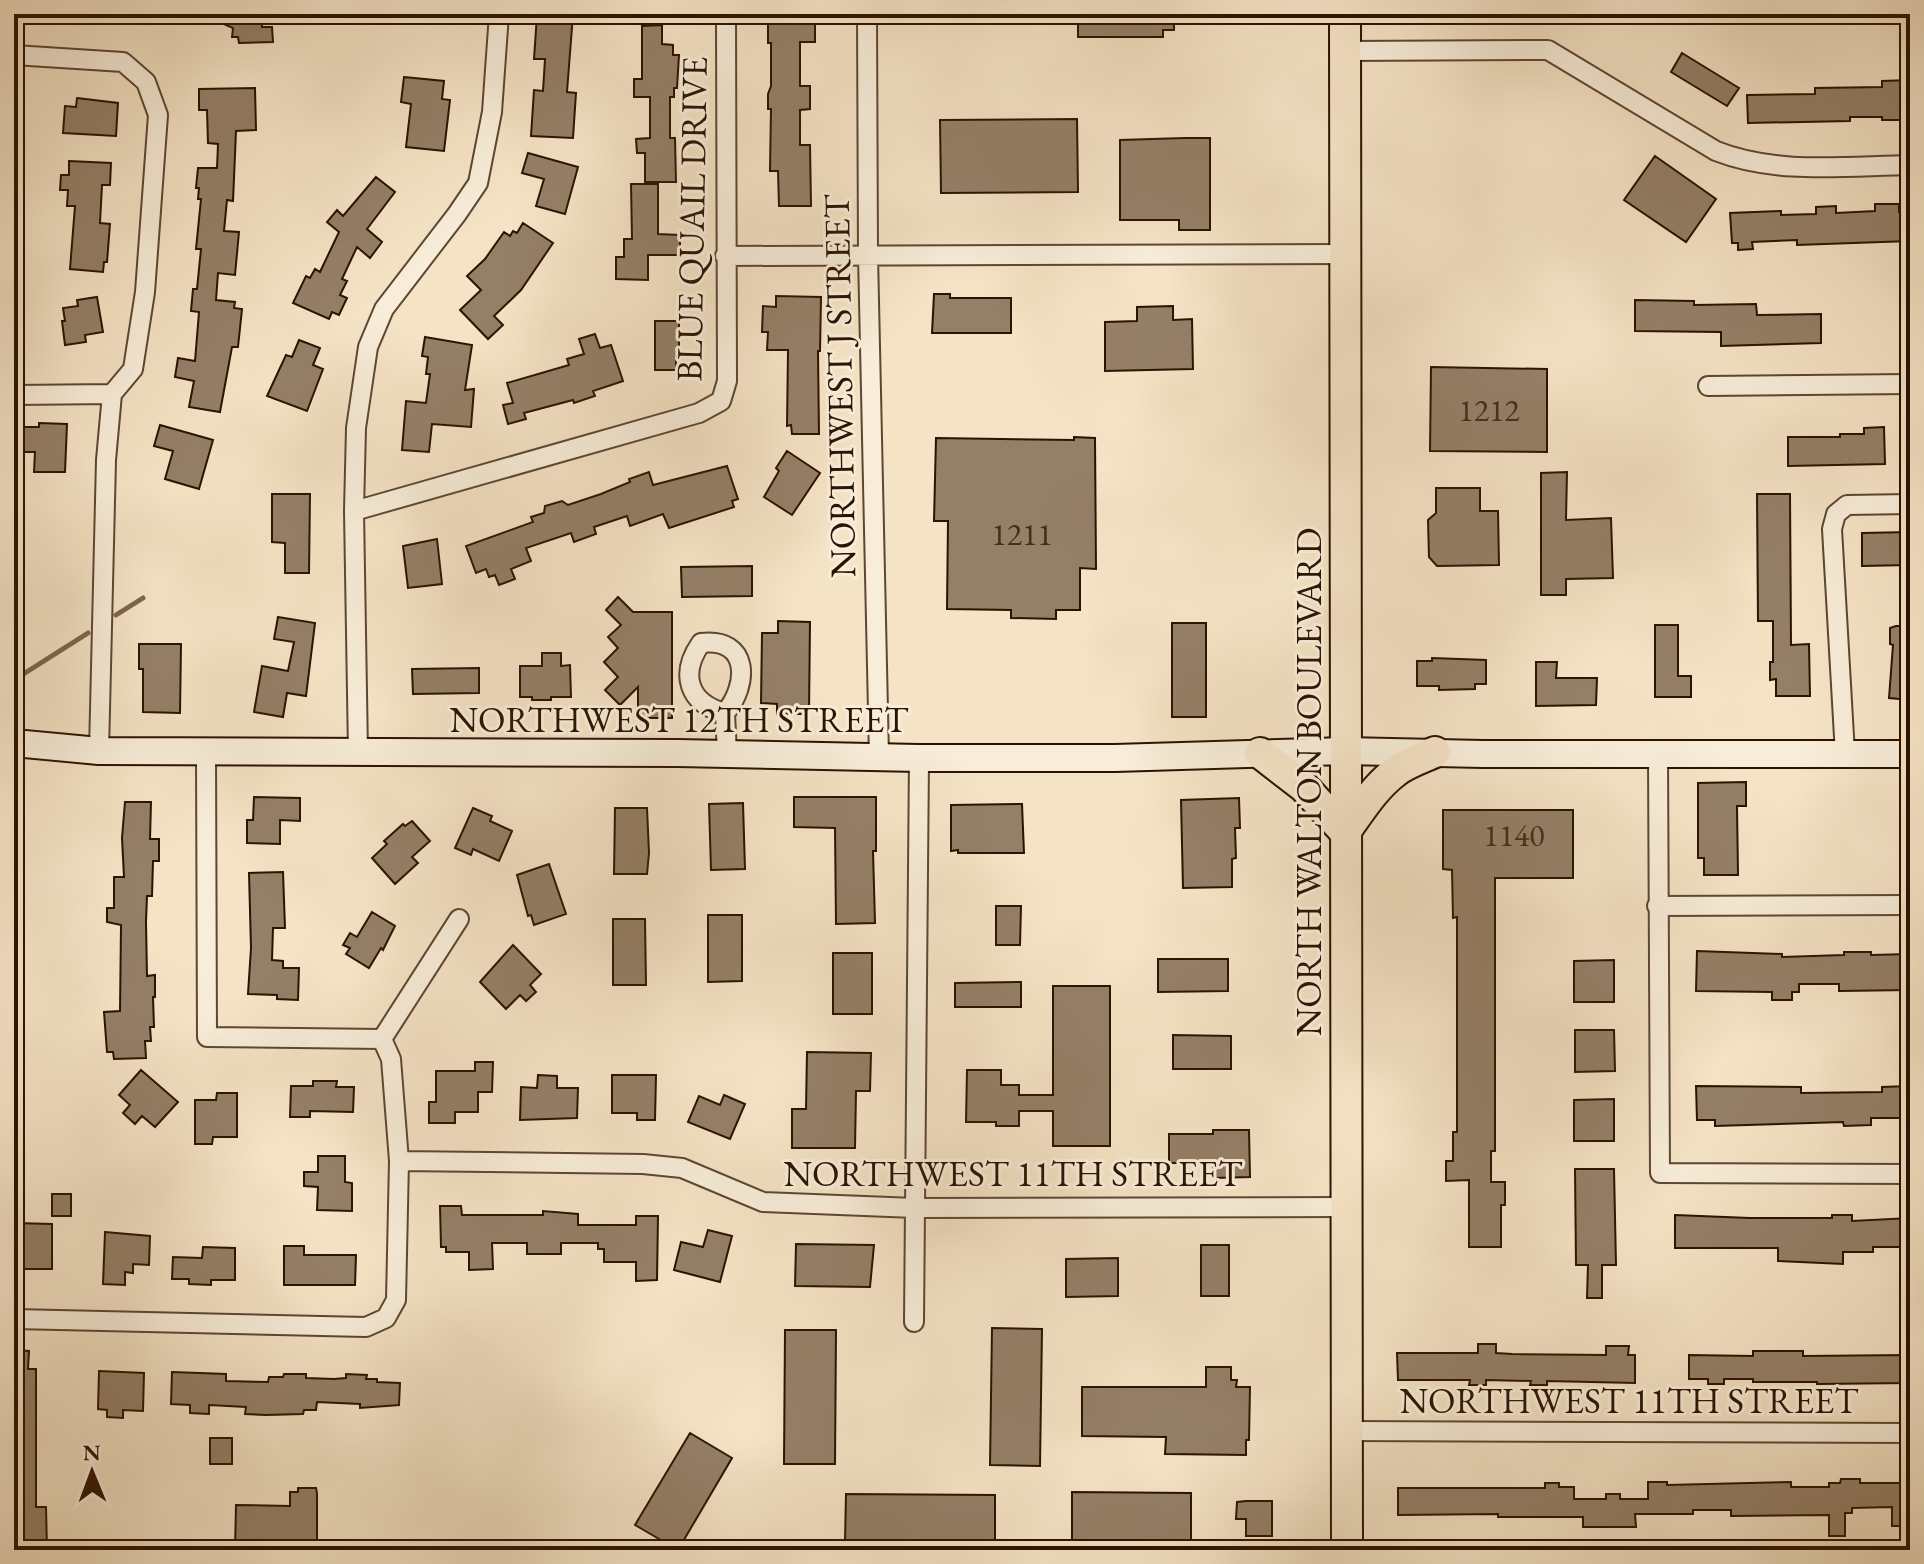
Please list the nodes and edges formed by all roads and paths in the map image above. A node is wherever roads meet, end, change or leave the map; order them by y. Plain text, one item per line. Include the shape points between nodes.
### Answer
1 (499, 14) edge
2 (726, 14) edge
3 (867, 14) edge
4 (1345, 14) edge
5 (1345, 51) junction
6 (14, 55) edge
7 (1910, 165) edge
8 (1345, 254) junction
9 (868, 255) junction
10 (725, 256) junction
11 (1910, 384) edge
12 (1708, 386) dead end
13 (112, 394) junction
14 (14, 395) edge
15 (1910, 504) edge
16 (354, 511) junction
17 (725, 713) dead end
18 (14, 743) edge
19 (99, 751) junction
20 (1345, 751) junction
21 (1435, 752) junction
22 (206, 753) junction
23 (358, 753) junction
24 (1260, 753) junction
25 (727, 754) junction
26 (1658, 754) junction
27 (1845, 754) junction
28 (1910, 754) edge
29 (879, 757) junction
30 (919, 758) junction
31 (1345, 832) junction
32 (1910, 905) edge
33 (1657, 906) junction
34 (459, 919) dead end
35 (382, 1039) junction
36 (399, 1161) junction
37 (1910, 1174) edge
38 (1347, 1207) junction
39 (915, 1208) junction
40 (14, 1319) edge
41 (914, 1322) dead end
42 (1347, 1431) junction
43 (1910, 1433) edge
44 (1347, 1550) edge

1 - 16 street via 492,112 478,183 384,309 368,347 356,428
2 - 10 street, BLUE QUAIL DRIVE
3 - 9 street, NORTHWEST J STREET
4 - 5 main road, NORTH WALTON BOULEVARD
5 - 7 street via 1548,50 1743,162
5 - 8 main road, NORTH WALTON BOULEVARD
6 - 13 street via 123,62 146,82 158,115 145,292 133,369
8 - 9 street
8 - 20 main road, NORTH WALTON BOULEVARD
9 - 10 street
9 - 29 street, NORTHWEST J STREET
10 - 16 street, BLUE QUAIL DRIVE via 727,381 721,401 699,413
11 - 12 street
13 - 14 street
13 - 19 street
15 - 27 street via 1847,505 1836,514 1832,529
16 - 23 street
17 - 25 street
18 - 19 street, NORTHWEST 12TH STREET
19 - 22 street, NORTHWEST 12TH STREET
20 - 21 street, NORTHWEST 12TH STREET
20 - 24 street, NORTHWEST 12TH STREET
20 - 31 main road, NORTH WALTON BOULEVARD
21 - 26 street, NORTHWEST 12TH STREET
21 - 31 main road via 1397,770
22 - 23 street, NORTHWEST 12TH STREET
22 - 35 street via 207,1037
23 - 25 street, NORTHWEST 12TH STREET
24 - 30 street, NORTHWEST 12TH STREET
24 - 31 main road via 1304,787
25 - 29 street, NORTHWEST 12TH STREET
26 - 27 street, NORTHWEST 12TH STREET
26 - 33 street
27 - 28 street, NORTHWEST 12TH STREET
29 - 30 street, NORTHWEST 12TH STREET
30 - 39 street
31 - 38 main road, NORTH WALTON BOULEVARD
32 - 33 street
33 - 37 street via 1660,1173
34 - 35 street
35 - 36 street via 391,1059
36 - 39 street, NORTHWEST 11TH STREET via 643,1164 682,1168 763,1202
36 - 40 street via 396,1300 386,1318 366,1327
38 - 39 street, NORTHWEST 11TH STREET
38 - 42 main road, NORTH WALTON BOULEVARD
39 - 41 street
42 - 43 street, NORTHWEST 11TH STREET
42 - 44 main road, NORTH WALTON BOULEVARD

